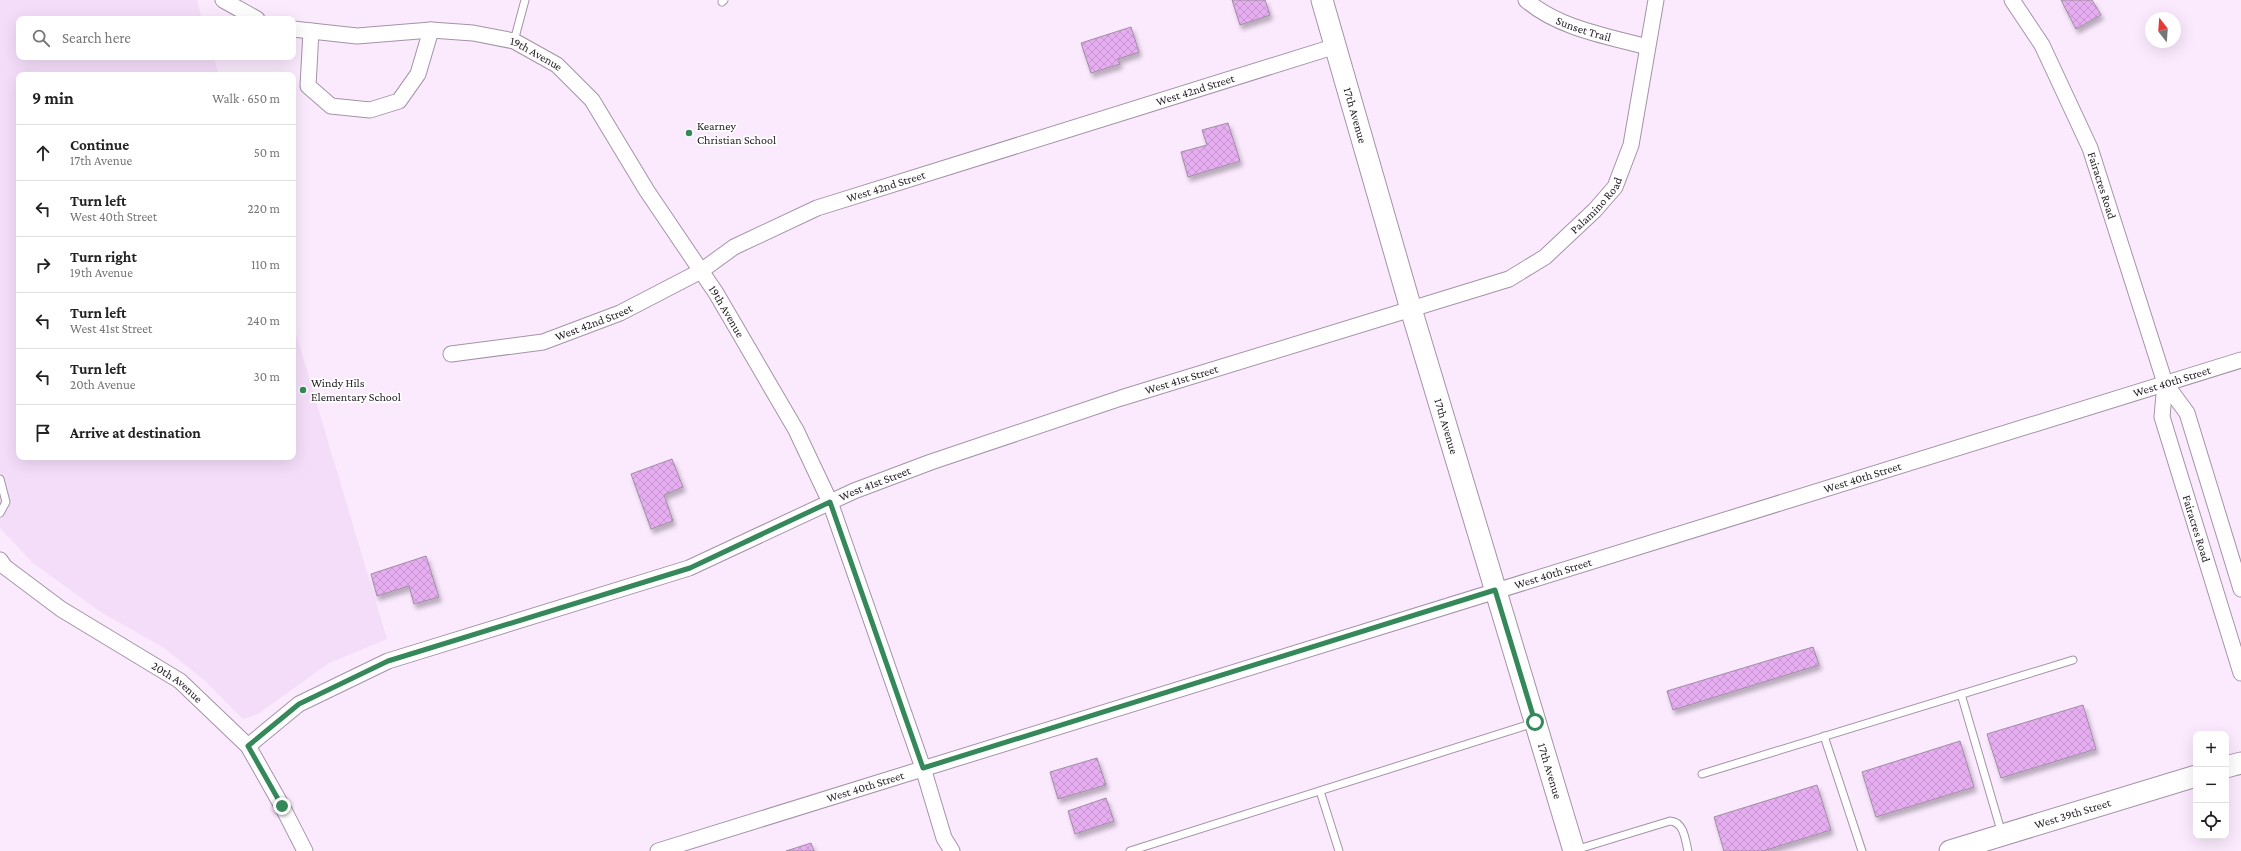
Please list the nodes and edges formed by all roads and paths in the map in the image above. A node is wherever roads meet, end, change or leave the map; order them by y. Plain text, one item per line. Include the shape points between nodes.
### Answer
1 (222, 0) edge
2 (525, 0) edge
3 (1322, 0) edge
4 (1526, 0) edge
5 (1656, 0) edge
6 (2012, 0) edge
7 (251, 16) edge
8 (296, 29) edge
9 (431, 30) junction
10 (311, 31) junction
11 (514, 41) junction
12 (1336, 46) junction
13 (1647, 47) junction
14 (701, 271) junction
15 (1411, 309) junction
16 (451, 354) dead end
17 (2241, 360) edge
18 (2165, 383) junction
19 (0, 479) edge
20 (830, 502) junction
21 (0, 513) edge
22 (0, 560) edge
23 (2241, 589) edge
24 (1495, 590) junction
25 (2073, 660) dead end
26 (2241, 673) edge
27 (1961, 694) junction
28 (1535, 722) junction
29 (1824, 736) junction
30 (248, 746) junction
31 (2241, 763) edge
32 (2229, 766) edge
33 (923, 768) junction
34 (1702, 774) dead end
35 (2193, 777) edge
36 (1320, 792) junction
37 (2002, 835) junction
38 (946, 847) edge
39 (1961, 849) edge
40 (305, 851) edge
41 (658, 851) edge
42 (1130, 851) edge
43 (1339, 851) edge
44 (1574, 851) edge
45 (1688, 851) edge
46 (1862, 851) edge

1 - 7 street
2 - 11 lane
3 - 12 main road, 17th Avenue
4 - 13 street, Sunset Trail via 1539,12 1590,31
5 - 13 street, Palamino Road
6 - 18 street, Fairacres Road via 2042,45 2090,148
8 - 10 street, 19th Avenue
9 - 10 street, 19th Avenue via 358,36
9 - 10 street via 418,74 411,87 399,101 370,110 331,106 308,86
9 - 11 street, 19th Avenue via 472,33
11 - 14 street, 19th Avenue via 557,65 592,100 647,191
12 - 14 street, West 42nd Street via 817,208 734,247
12 - 15 main road, 17th Avenue
13 - 15 street, Palamino Road via 1631,145 1615,187 1595,210 1545,257 1508,279
14 - 16 street, West 42nd Street via 620,313 543,342
14 - 20 street, 19th Avenue via 796,430
15 - 20 street, West 41st Street via 1121,398 931,462
15 - 24 main road, 17th Avenue
17 - 18 street, West 40th Street
18 - 23 street, Fairacres Road via 2187,413
18 - 24 street, West 40th Street
18 - 26 street, Fairacres Road via 2162,417
19 - 21 lane via 6,502
20 - 30 street, West 41st Street via 690,568 388,661 299,704
20 - 33 street, 19th Avenue
22 - 30 street, 20th Avenue via 61,608 180,681
24 - 28 main road, 17th Avenue
24 - 33 street, West 40th Street
25 - 27 lane
27 - 29 lane
27 - 37 lane
28 - 36 lane
28 - 44 main road, 17th Avenue
29 - 34 lane
29 - 46 lane
30 - 40 street, 20th Avenue
31 - 32 main road
33 - 38 street, 19th Avenue
33 - 41 street, West 40th Street
35 - 37 main road, West 39th Street
36 - 42 lane
36 - 43 lane
37 - 39 main road, West 39th Street
44 - 45 lane via 1676,821 1680,825

